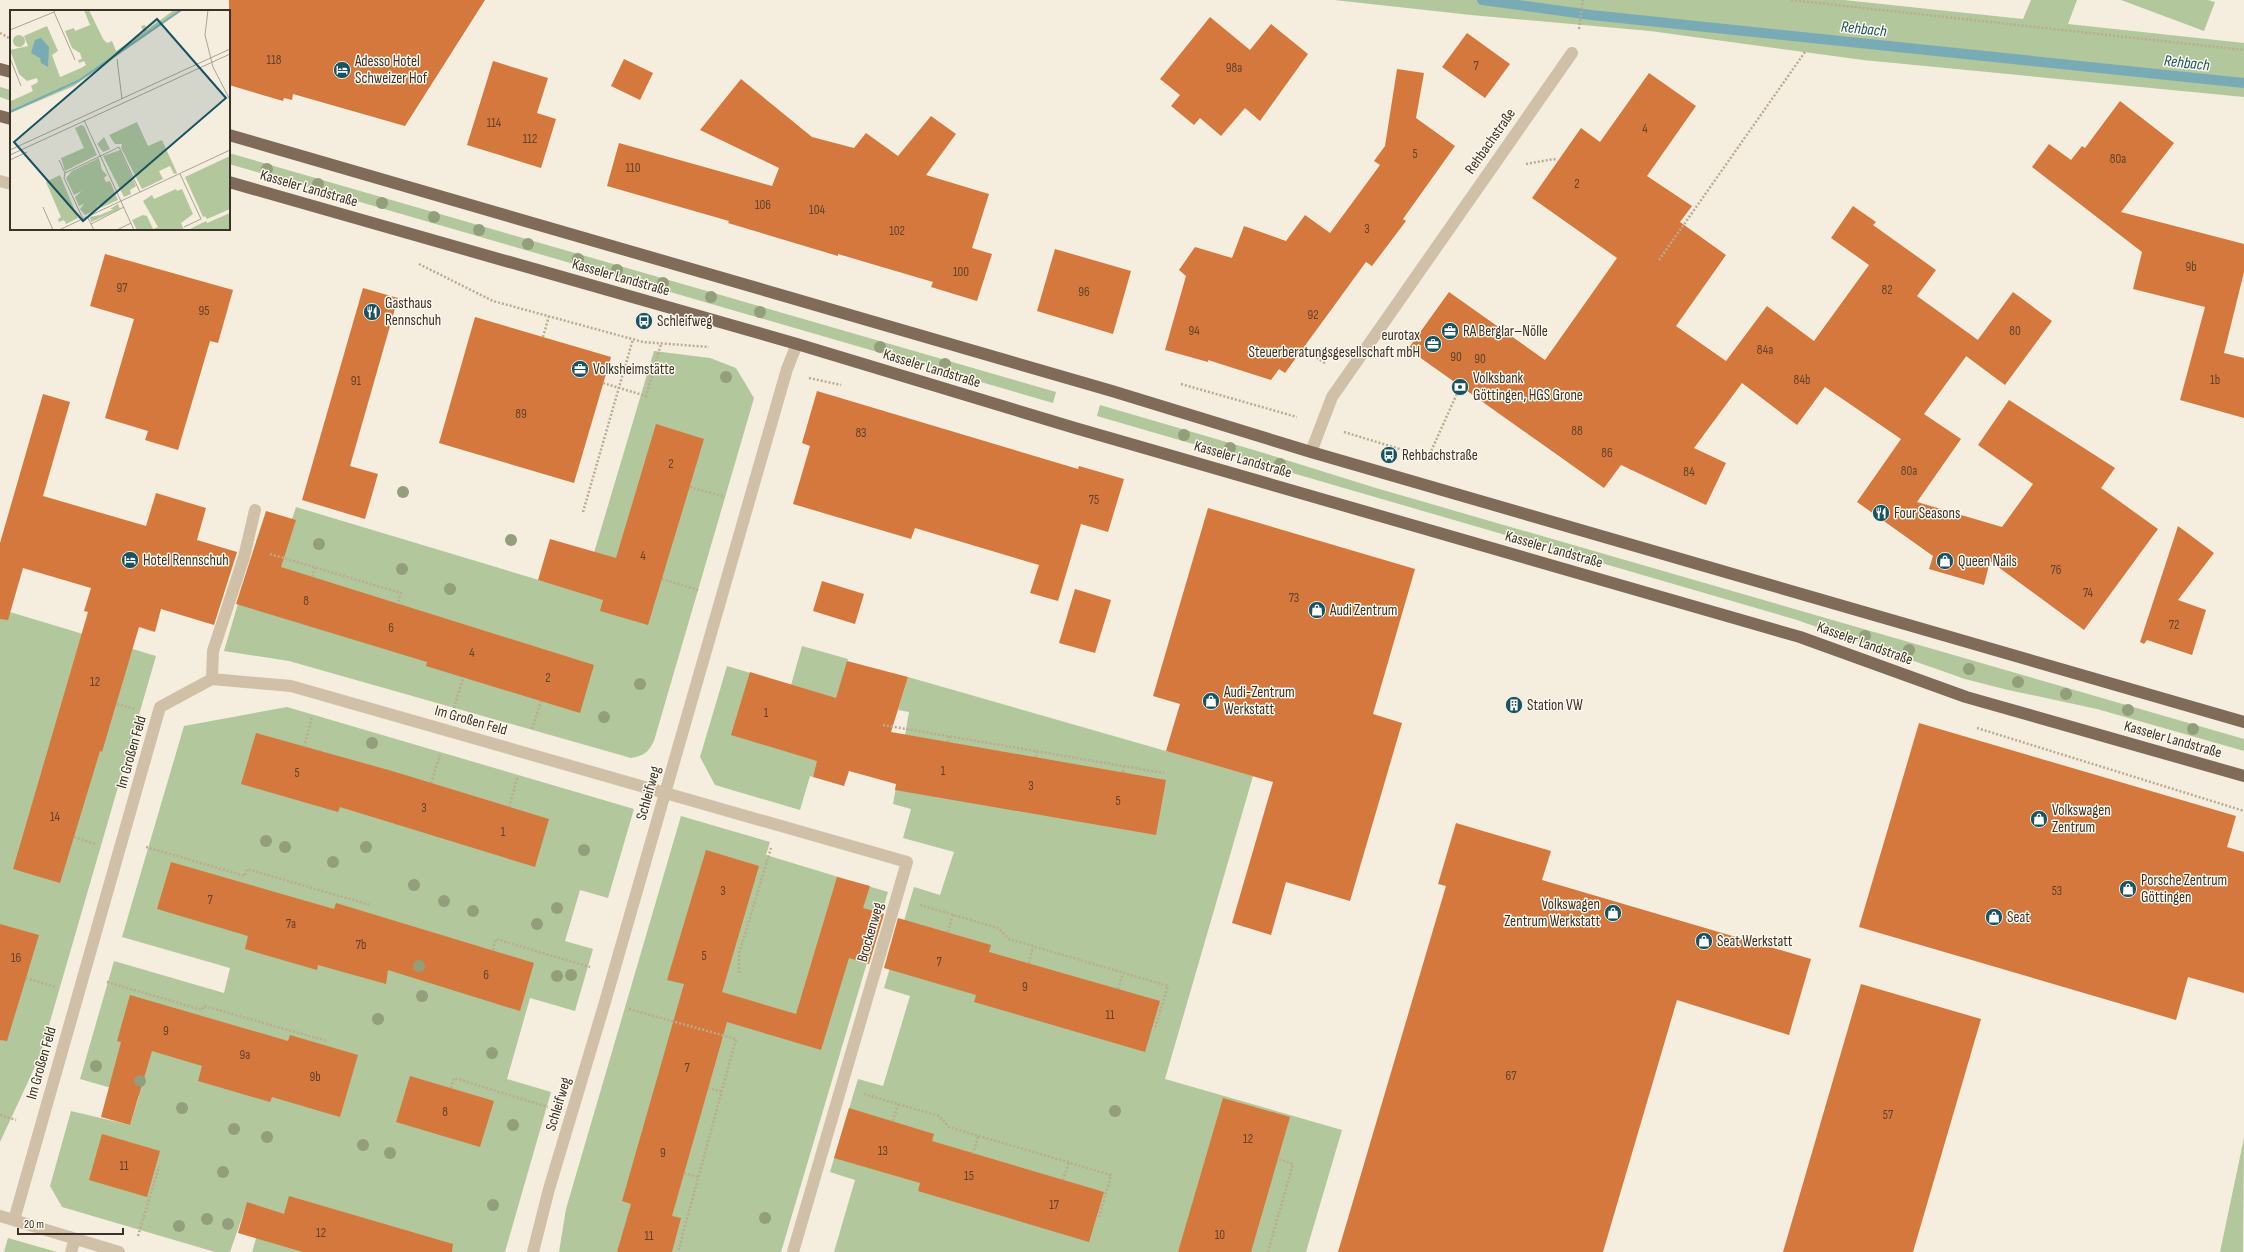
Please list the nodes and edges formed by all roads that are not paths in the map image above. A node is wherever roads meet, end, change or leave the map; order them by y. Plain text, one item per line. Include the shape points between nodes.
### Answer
1 (1572, 53) dead end
2 (0, 69) edge
3 (10, 72) edge
4 (0, 116) edge
5 (10, 120) edge
6 (230, 136) edge
7 (0, 181) edge
8 (230, 182) edge
9 (10, 184) edge
10 (796, 344) junction
11 (1311, 452) junction
12 (255, 510) dead end
13 (212, 679) junction
14 (2244, 722) edge
15 (2244, 776) edge
16 (665, 792) junction
17 (0, 1216) edge
18 (14, 1220) junction
19 (75, 1239) junction
20 (71, 1252) edge
21 (118, 1252) edge
22 (533, 1252) edge
23 (793, 1252) edge

1 - 11 street, Rehbachstraße via 1332,397
2 - 3 main road
4 - 5 main road
6 - 11 main road, Kasseler Landstraße via 1100,388
7 - 9 street
8 - 10 main road, Kasseler Landstraße
10 - 15 main road, Kasseler Landstraße via 1075,428 1800,637 1966,697
10 - 16 street, Schleifweg
11 - 14 main road, Kasseler Landstraße
12 - 13 street via 244,557 213,651
13 - 16 street, Im Großen Feld via 291,686
13 - 18 street, Im Großen Feld via 160,707
16 - 22 street, Schleifweg
16 - 23 street, Brockenweg via 907,862
17 - 18 street
18 - 19 street
19 - 20 street
19 - 21 street

